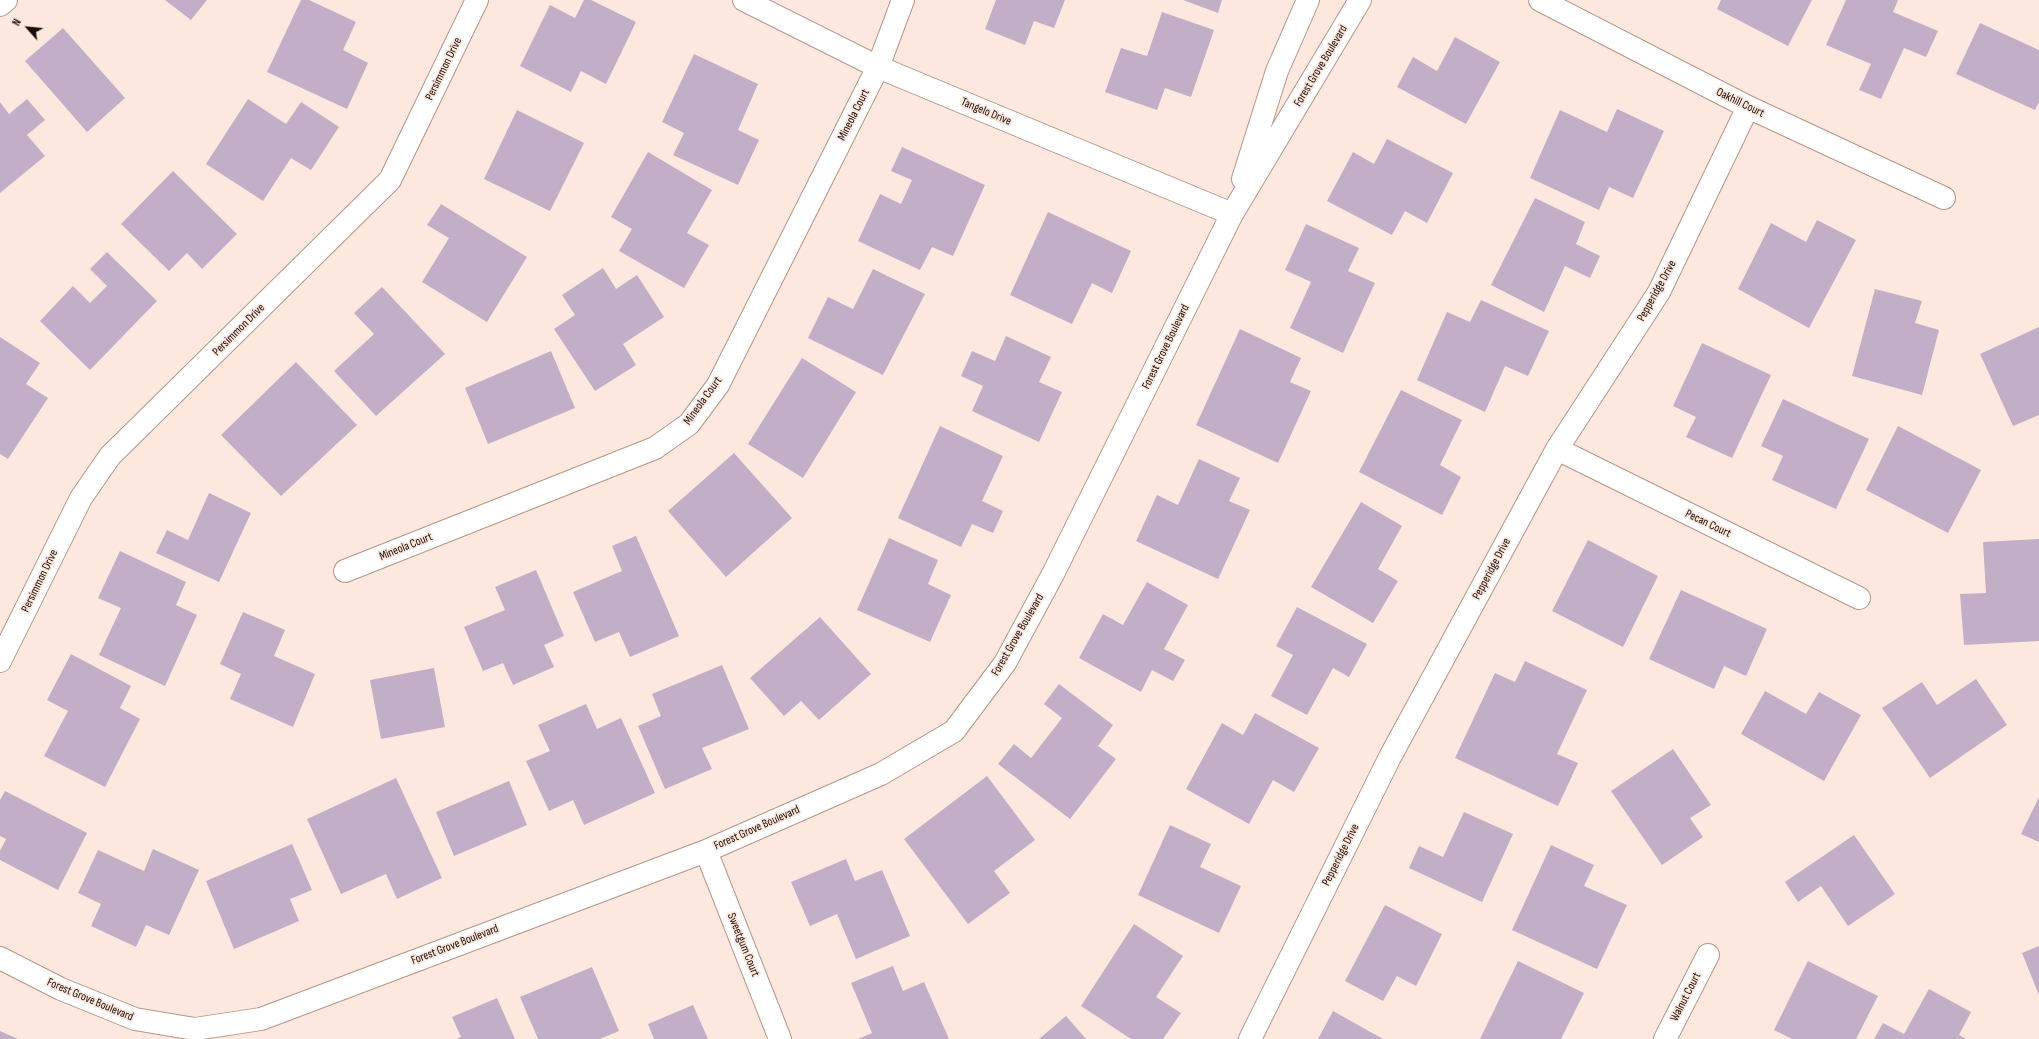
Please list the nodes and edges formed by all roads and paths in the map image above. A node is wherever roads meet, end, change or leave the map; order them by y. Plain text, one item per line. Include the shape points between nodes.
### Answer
1 (6, 0) edge
2 (477, 0) edge
3 (744, 0) edge
4 (903, 0) edge
5 (1308, 0) edge
6 (1360, 0) edge
7 (1540, 0) edge
8 (0, 5) edge
9 (878, 67) junction
10 (1748, 107) junction
11 (1944, 198) dead end
12 (1232, 214) junction
13 (1557, 450) junction
14 (345, 571) dead end
15 (1859, 598) dead end
16 (0, 661) edge
17 (706, 851) junction
18 (1708, 955) dead end
19 (0, 958) edge
20 (780, 1039) edge
21 (1250, 1039) edge
22 (1665, 1039) edge

1 - 8 street
2 - 16 street, Persimmon Drive via 390,180 110,456 81,498
3 - 9 street, Tangelo Drive
4 - 9 street, Mineola Court
5 - 12 street, Forest Grove Boulevard via 1277,72
6 - 12 street, Forest Grove Boulevard
7 - 10 street, Oakhill Court
9 - 12 street, Tangelo Drive
9 - 14 street, Mineola Court via 718,385 689,424 655,448
10 - 11 street, Oakhill Court
10 - 13 street, Pepperidge Drive via 1659,292
12 - 17 street, Forest Grove Boulevard via 1053,574 1004,663 954,731 880,774
13 - 15 street, Pecan Court
13 - 21 street, Pepperidge Drive via 1390,757
17 - 19 street, Forest Grove Boulevard via 261,1019 195,1029 134,1019 61,989
17 - 20 street, Sweetgum Court
18 - 22 street, Walnut Court

